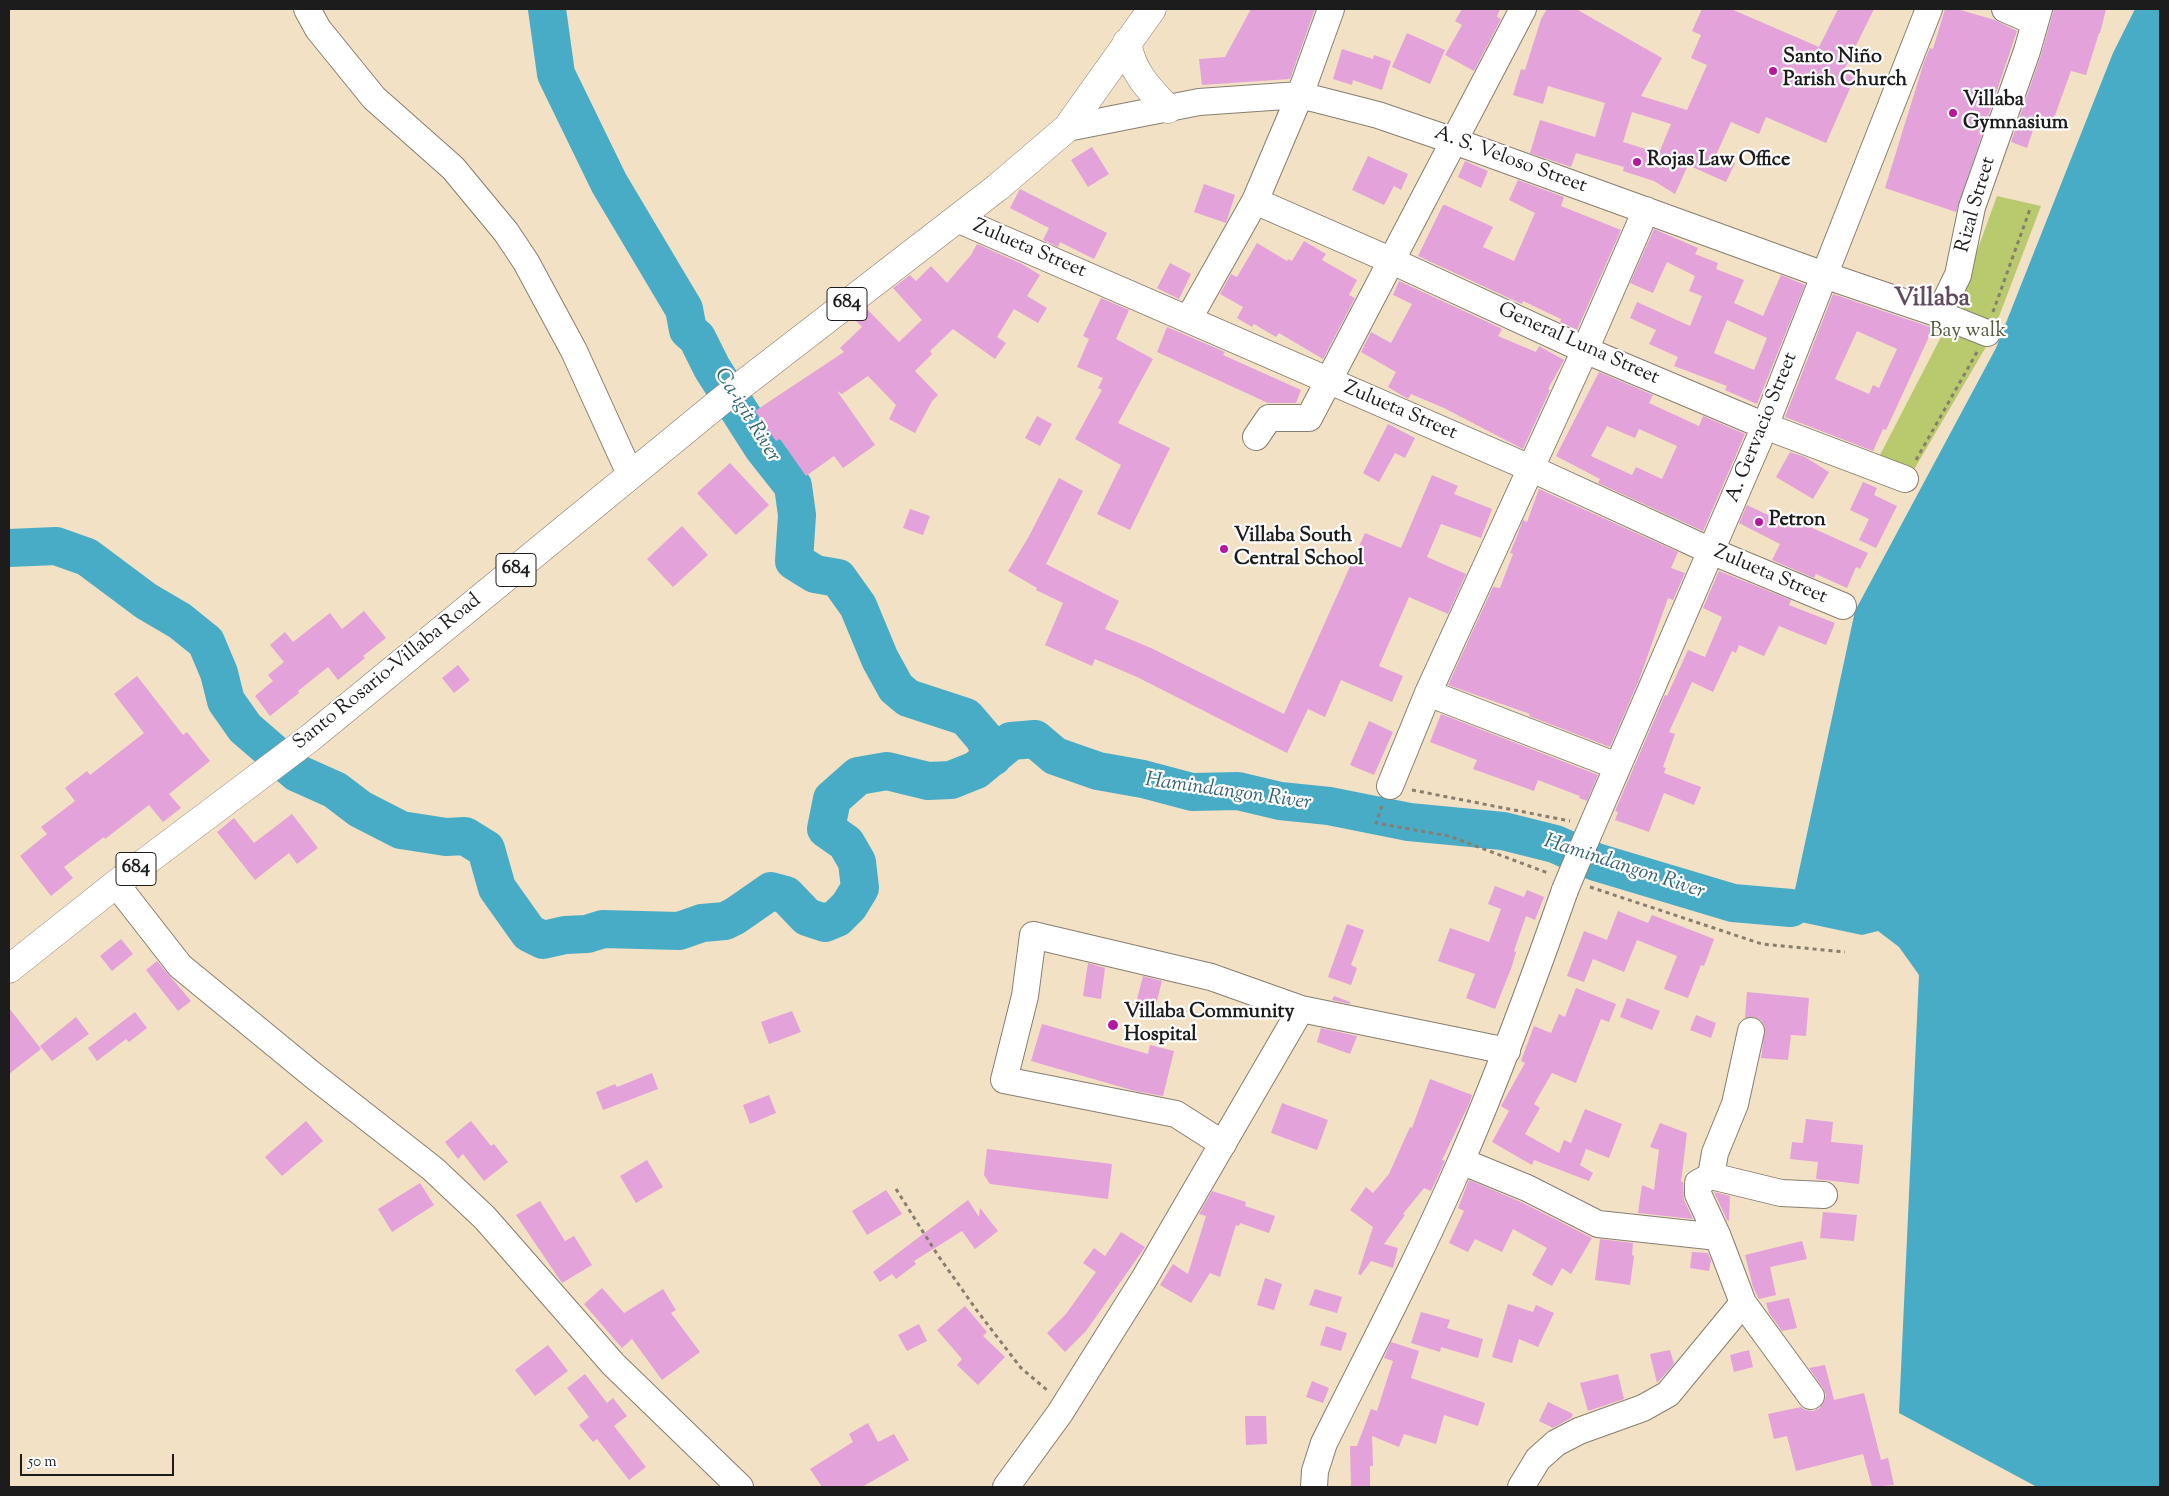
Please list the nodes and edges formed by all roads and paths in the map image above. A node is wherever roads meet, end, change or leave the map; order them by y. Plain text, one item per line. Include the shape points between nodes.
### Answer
1 (307, 9) edge
2 (1152, 9) edge
3 (1331, 9) edge
4 (1523, 9) edge
5 (1929, 9) edge
6 (2005, 9) edge
7 (2037, 15) edge
8 (1127, 42) junction
9 (1300, 95) junction
10 (1168, 109) junction
11 (1067, 128) junction
12 (1454, 141) junction
13 (1255, 201) junction
14 (1646, 210) junction
15 (957, 219) junction
16 (1390, 260) junction
17 (1824, 275) junction
18 (1939, 314) junction
19 (1189, 318) junction
20 (1987, 333) dead end
21 (1585, 350) junction
22 (1328, 381) junction
23 (1765, 426) junction
24 (1256, 437) dead end
25 (1530, 468) junction
26 (630, 474) junction
27 (1906, 479) dead end
28 (1711, 551) junction
29 (1843, 606) dead end
30 (1428, 693) junction
31 (1617, 766) junction
32 (1390, 786) joint
33 (1378, 818) dead end
34 (1588, 834) junction
35 (1568, 883) junction
36 (116, 884) junction
37 (1845, 952) dead end
38 (9, 969) edge
39 (1301, 1009) junction
40 (1751, 1031) dead end
41 (1507, 1051) junction
42 (1223, 1144) junction
43 (1461, 1161) junction
44 (1711, 1176) junction
45 (896, 1189) dead end
46 (1824, 1195) dead end
47 (1718, 1237) junction
48 (1743, 1303) junction
49 (1811, 1396) dead end
50 (1065, 1405) junction
51 (1528, 1484) edge
52 (740, 1487) edge
53 (1006, 1487) edge
54 (1314, 1487) edge

1 - 26 street via 318,29 374,98 453,168 506,232 574,351
2 - 8 main road, 684
3 - 9 street
4 - 12 street
5 - 17 street, A. Gervacio Street
6 - 7 street
7 - 18 street, Rizal Street via 1972,206 1958,275
8 - 10 main road via 1130,60 1147,87
8 - 11 main road, 684
9 - 10 street, A. S. Veloso Street via 1200,102
9 - 12 street, A. S. Veloso Street via 1378,115
9 - 13 street
10 - 11 street, A. S. Veloso Street
11 - 15 main road, Santo Rosario-Villaba Road / 684
12 - 14 street, A. S. Veloso Street
12 - 16 street
13 - 16 street, General Luna Street
13 - 19 street
14 - 17 street, A. S. Veloso Street
14 - 21 street
15 - 19 street, Zulueta Street
15 - 26 main road, Santo Rosario-Villaba Road / 684
16 - 21 street, General Luna Street
16 - 22 street
17 - 18 street, A. S. Veloso Street
17 - 23 street, A. Gervacio Street
18 - 20 street, A. S. Veloso Street
19 - 22 street, Zulueta Street
21 - 23 street, General Luna Street
21 - 25 street
22 - 24 street via 1309,418 1269,418
22 - 25 street, Zulueta Street
23 - 27 street, General Luna Street
23 - 28 street, A. Gervacio Street
25 - 28 street, Zulueta Street
25 - 30 street
26 - 36 main road, Santo Rosario-Villaba Road / 684 via 310,738
28 - 29 street, Zulueta Street
28 - 31 street, A. Gervacio Street
30 - 31 street
30 - 32 street
31 - 34 street, A. Gervacio Street
32 - 34 path
33 - 35 path via 1376,823 1449,836
34 - 35 street, A. Gervacio Street, bridge
35 - 37 path via 1762,944
35 - 41 street, A. Gervacio Street
36 - 38 main road, Santo Rosario-Villaba Road / 684
36 - 52 street via 180,966 433,1169 485,1218 613,1364
39 - 41 street
39 - 42 street
39 - 42 street via 1211,976 1033,935 1025,996 1004,1080 1176,1114
40 - 44 street via 1735,1104 1715,1153
41 - 43 street, A. Gervacio Street
42 - 50 street
43 - 47 street via 1528,1188 1598,1224
43 - 54 street, A. Gervacio Street via 1324,1443 1315,1471
44 - 46 street via 1781,1193
44 - 47 street via 1698,1183 1698,1194
45 - 50 path via 937,1254 1021,1368
47 - 48 street
48 - 49 street
48 - 51 street via 1668,1394 1643,1408 1556,1443 1538,1459
50 - 53 street

